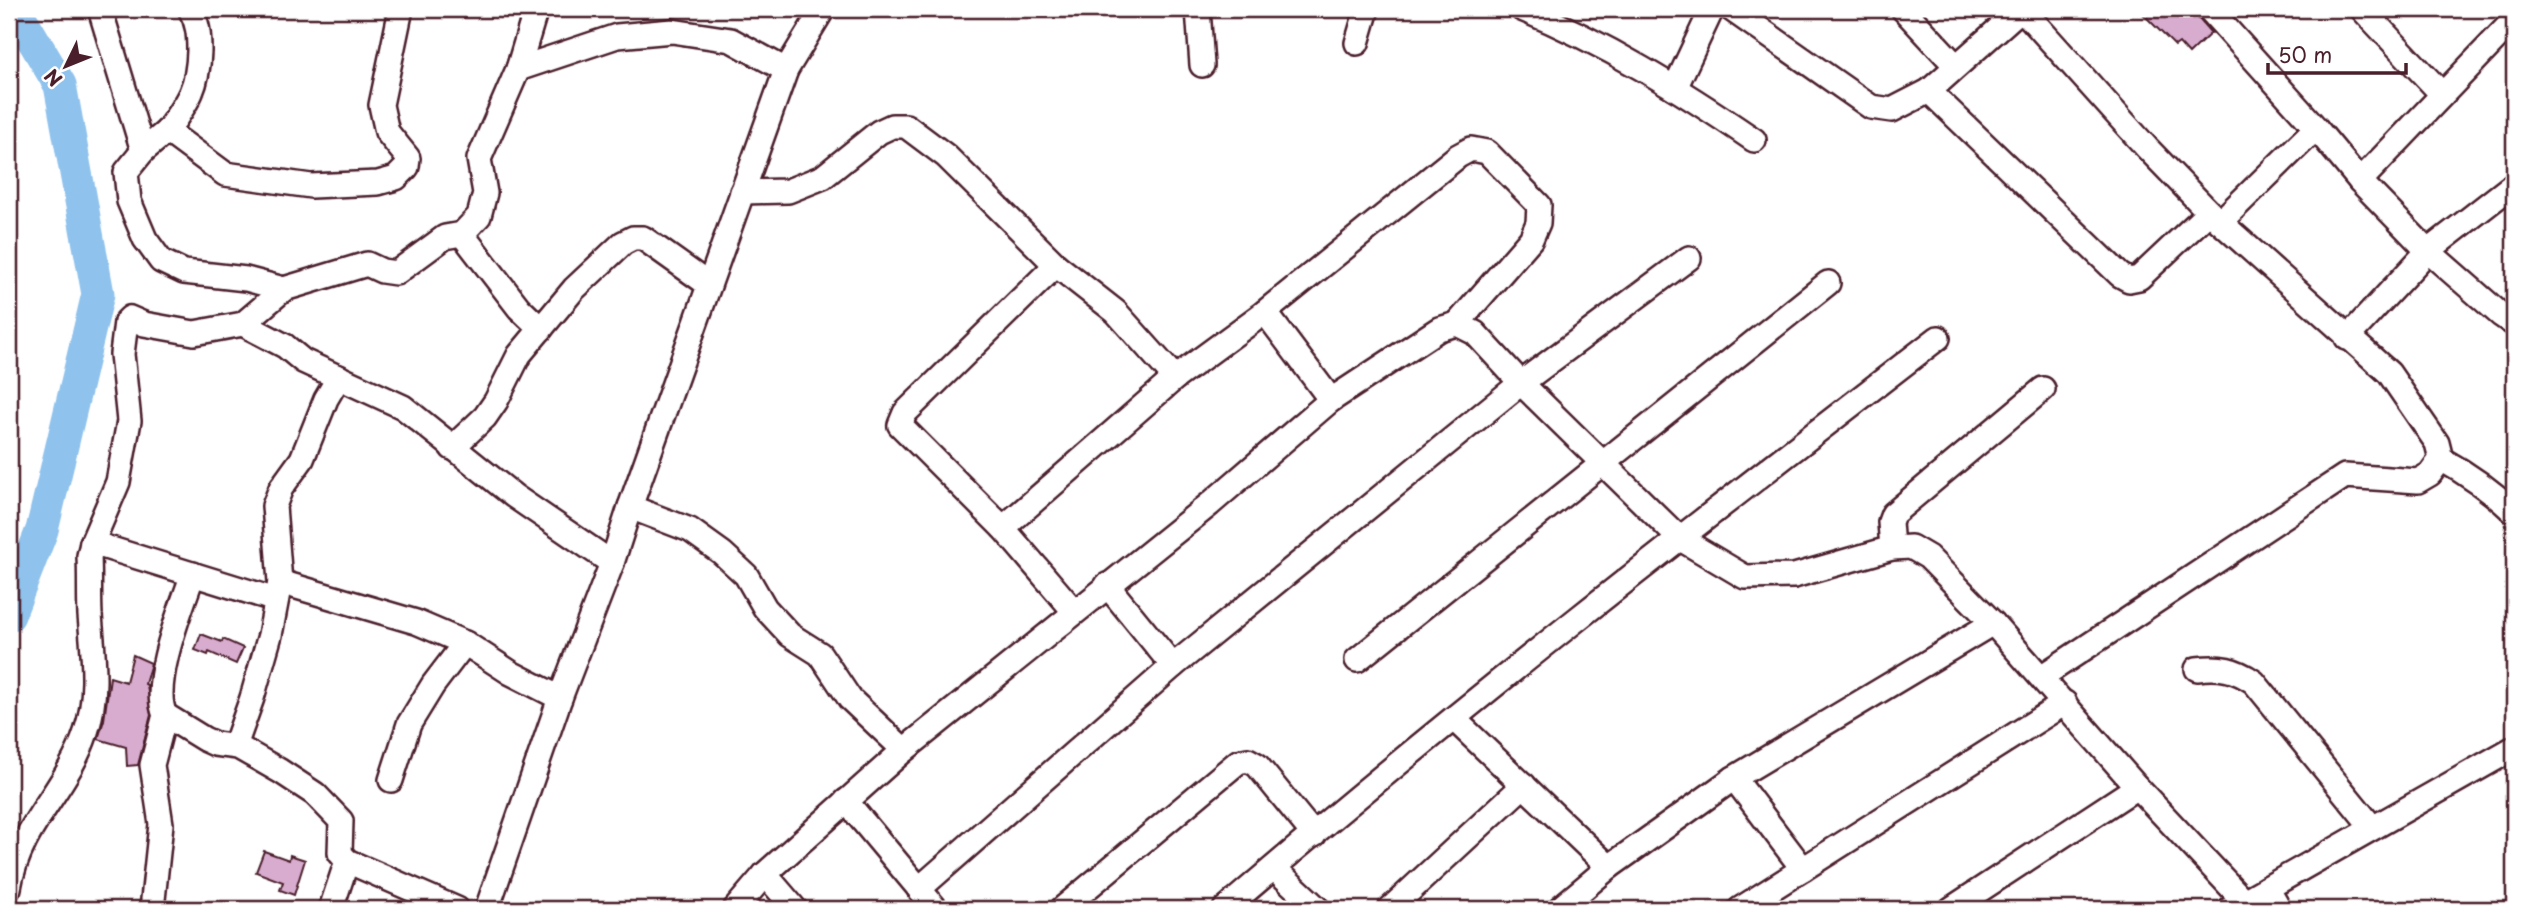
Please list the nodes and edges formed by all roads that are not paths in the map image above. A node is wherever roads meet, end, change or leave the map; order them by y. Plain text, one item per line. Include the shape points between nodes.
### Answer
1 (100, 9) edge
2 (190, 9) edge
3 (401, 9) edge
4 (536, 9) edge
5 (823, 9) edge
6 (1198, 9) edge
7 (1367, 9) edge
8 (1522, 9) edge
9 (1712, 9) edge
10 (1731, 9) edge
11 (1903, 9) edge
12 (2022, 9) edge
13 (2209, 9) edge
14 (2362, 9) edge
15 (2514, 20) edge
16 (1357, 43) dead end
17 (1202, 65) dead end
18 (1956, 66) junction
19 (518, 69) junction
20 (786, 70) junction
21 (1675, 88) junction
22 (1929, 90) junction
23 (2442, 94) junction
24 (2316, 128) junction
25 (167, 131) junction
26 (1754, 140) dead end
27 (143, 150) junction
28 (2360, 181) junction
29 (2513, 186) edge
30 (743, 192) junction
31 (2214, 217) junction
32 (462, 234) junction
33 (2428, 251) junction
34 (1689, 258) dead end
35 (1056, 265) junction
36 (1828, 283) dead end
37 (709, 285) junction
38 (284, 289) junction
39 (1265, 313) junction
40 (243, 324) junction
41 (1457, 324) junction
42 (2514, 324) edge
43 (541, 329) junction
44 (1938, 338) dead end
45 (2347, 338) junction
46 (339, 377) junction
47 (1175, 378) junction
48 (1521, 383) junction
49 (2043, 389) dead end
50 (1331, 400) junction
51 (452, 449) junction
52 (2441, 459) junction
53 (1602, 464) junction
54 (630, 507) junction
55 (2514, 512) edge
56 (1003, 528) junction
57 (1679, 538) junction
58 (92, 543) junction
59 (1892, 548) junction
60 (612, 563) junction
61 (193, 574) junction
62 (1107, 585) junction
63 (278, 591) junction
64 (1074, 611) junction
65 (1993, 623) junction
66 (465, 643) junction
67 (1357, 660) dead end
68 (1173, 666) junction
69 (2197, 669) dead end
70 (2041, 677) junction
71 (560, 698) junction
72 (2065, 704) junction
73 (165, 715) junction
74 (1454, 719) junction
75 (235, 746) junction
76 (2514, 748) edge
77 (904, 750) junction
78 (1734, 778) junction
79 (391, 779) dead end
80 (1524, 785) junction
81 (2137, 786) junction
82 (846, 801) junction
83 (2372, 827) junction
84 (1314, 835) junction
85 (347, 862) junction
86 (1609, 867) junction
87 (1274, 868) junction
88 (1803, 869) junction
89 (765, 874) junction
90 (9, 888) edge
91 (2267, 888) junction
92 (919, 889) junction
93 (1770, 902) edge
94 (2237, 905) edge
95 (152, 909) edge
96 (331, 909) edge
97 (457, 909) edge
98 (487, 909) edge
99 (735, 909) edge
100 (795, 909) edge
101 (936, 909) edge
102 (1062, 909) edge
103 (1226, 909) edge
104 (1318, 909) edge
105 (1390, 909) edge
106 (1559, 909) edge
107 (1740, 909) edge
108 (1951, 909) edge
109 (2279, 909) edge

1 - 27 street
2 - 25 street via 199,32 198,75 188,101
3 - 25 street via 381,105 387,132 408,158 407,167 396,178 311,186 225,174
4 - 19 street
5 - 20 street
6 - 17 street
7 - 16 street
8 - 21 street via 1598,43
9 - 21 street
10 - 22 street via 1871,107 1892,110
11 - 18 street
12 - 18 street
12 - 31 street
13 - 24 street
14 - 23 street
15 - 23 street
18 - 22 street
19 - 20 street via 617,36 672,31 731,40
19 - 32 street via 479,159 485,194 479,216
20 - 30 street
21 - 26 street
22 - 31 street via 2129,280 2139,278
23 - 28 street
24 - 28 street
24 - 31 street
25 - 27 street
27 - 38 street via 126,172 129,201 145,239 161,261 184,272
28 - 33 street
29 - 33 street
30 - 35 street via 788,191 823,177 879,132 906,126 946,156
30 - 37 street
31 - 45 street
32 - 38 street via 445,237 396,273 367,264
32 - 43 street
33 - 42 street
33 - 45 street
34 - 48 street
35 - 47 street via 1116,312
35 - 56 street via 905,413 900,425
36 - 53 street
37 - 43 street via 643,239 633,238 574,289
37 - 54 street
38 - 40 street
39 - 41 street via 1471,149 1487,152 1539,205 1538,223 1531,239
39 - 47 street
39 - 50 street
40 - 46 street
40 - 58 street via 194,333 130,318 126,322 122,354 129,421 118,482
41 - 48 street via 1475,333
41 - 50 street via 1439,329
43 - 51 street via 519,355 485,417
44 - 57 street
45 - 52 street via 2389,373 2437,443
46 - 51 street via 403,407
46 - 63 street via 302,459 274,506
47 - 56 street
48 - 53 street
48 - 68 street
49 - 59 street via 1893,514
50 - 62 street
51 - 60 street
52 - 55 street via 2465,472
52 - 70 street via 2418,481 2345,476
53 - 57 street
53 - 67 street
54 - 60 street
54 - 77 street via 690,530 722,553 746,575 765,608 790,635 820,654 850,699
56 - 64 street
57 - 59 street via 1745,577 1794,576
57 - 74 street
58 - 61 street
58 - 90 street via 94,669 86,733 24,841
59 - 65 street via 1911,547 1928,557
60 - 71 street
61 - 63 street
61 - 73 street via 170,640 163,682
62 - 64 street
62 - 68 street
63 - 66 street via 416,622
63 - 75 street via 270,635
64 - 77 street
65 - 70 street
65 - 78 street
66 - 71 street
66 - 79 street via 409,724
68 - 92 street
69 - 83 street via 2219,666 2254,682
70 - 72 street
71 - 98 street
72 - 81 street
72 - 88 street
73 - 75 street via 215,744
73 - 95 street via 152,765 161,824
74 - 80 street
74 - 84 street
75 - 85 street via 315,794 332,810 341,821 340,853
76 - 83 street
77 - 82 street
78 - 86 street
78 - 88 street
80 - 86 street
80 - 105 street
81 - 94 street
81 - 108 street
82 - 89 street
82 - 92 street
83 - 91 street
84 - 87 street
84 - 102 street via 1257,765 1248,760 1238,762
85 - 96 street
85 - 97 street
86 - 106 street
87 - 103 street
87 - 104 street
88 - 93 street
89 - 99 street
89 - 100 street
91 - 94 street
91 - 109 street
92 - 101 street
93 - 107 street

